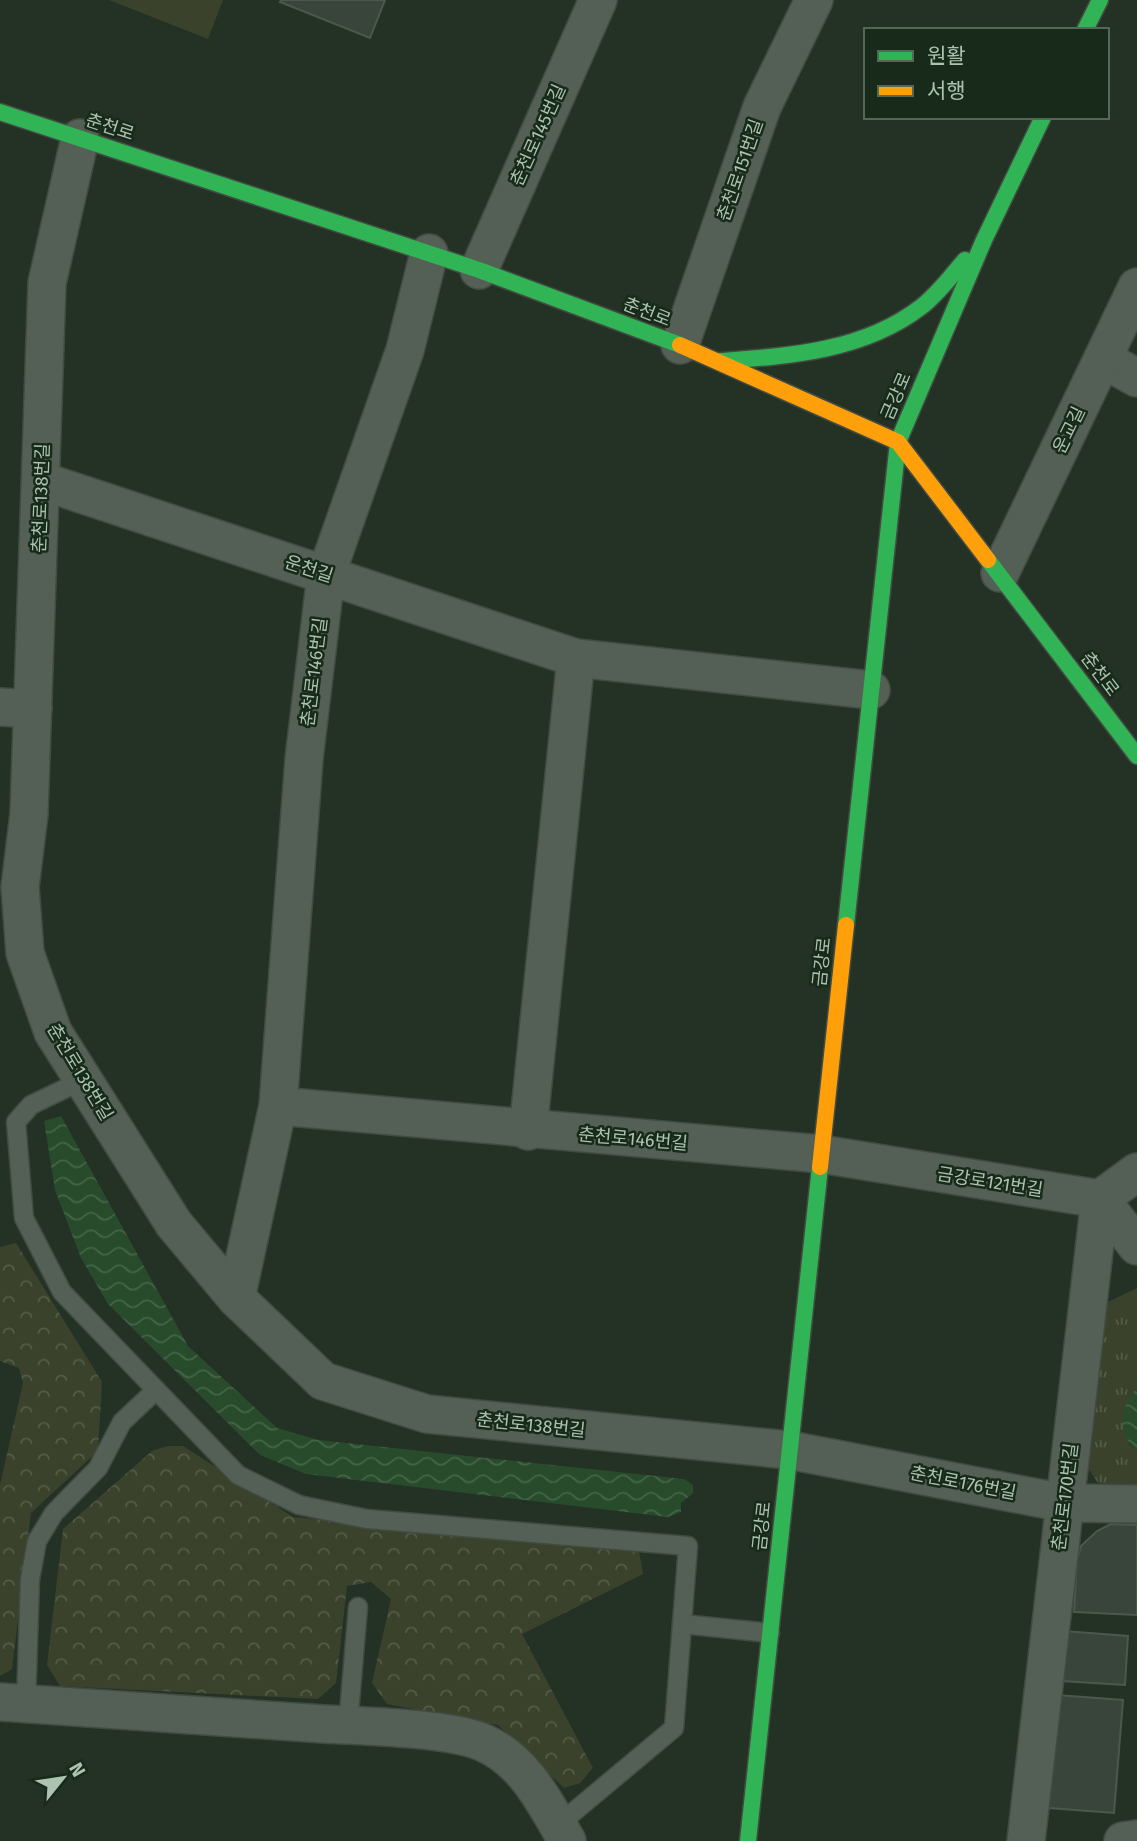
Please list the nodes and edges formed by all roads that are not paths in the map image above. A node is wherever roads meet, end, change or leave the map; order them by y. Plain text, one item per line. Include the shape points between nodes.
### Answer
1 (598, 0) edge
2 (814, 0) edge
3 (1100, 0) edge
4 (1086, 28) edge
5 (0, 112) edge
6 (1042, 119) edge
7 (80, 138) junction
8 (984, 240) junction
9 (429, 253) junction
10 (479, 270) junction
11 (1137, 287) edge
12 (680, 345) junction
13 (1103, 359) junction
14 (718, 362) junction
15 (1137, 378) edge
16 (898, 442) junction
17 (42, 481) junction
18 (1000, 573) junction
19 (326, 575) junction
20 (576, 658) junction
21 (871, 690) junction
22 (16, 708) edge
23 (1137, 756) edge
24 (83, 1080) junction
25 (278, 1106) junction
26 (528, 1131) junction
27 (821, 1154) junction
28 (1137, 1172) edge
29 (1100, 1199) junction
30 (1137, 1246) edge
31 (236, 1298) junction
32 (156, 1390) junction
33 (789, 1450) junction
34 (1064, 1503) junction
35 (1137, 1504) edge
36 (358, 1607) dead end
37 (682, 1624) junction
38 (770, 1633) junction
39 (13, 1703) edge
40 (348, 1725) junction
41 (562, 1833) edge
42 (1137, 1839) edge
43 (748, 1841) edge
44 (1026, 1841) edge
45 (1123, 1841) edge

1 - 10 street, 춘천로145번길
2 - 12 street, 춘천로151번길 via 762,107
3 - 4 street
5 - 7 street, 춘천로
6 - 8 street, 금강로
7 - 9 street, 춘천로
7 - 17 street, 춘천로138번길 via 47,283
8 - 14 street via 923,305 888,329 818,352
8 - 16 street, 금강로
9 - 10 street, 춘천로
9 - 19 street, 춘천로146번길 via 405,350
10 - 12 street, 춘천로
11 - 13 street, 운교길
12 - 14 street, 춘천로
13 - 15 street
13 - 18 street, 운교길
14 - 16 street, 춘천로
16 - 18 street, 춘천로
16 - 21 street, 금강로
17 - 19 street, 운천길
17 - 22 street, 춘천로138번길
18 - 23 street, 춘천로
19 - 20 street, 운천길
19 - 25 street, 춘천로146번길 via 303,759
20 - 21 street, 운천길
20 - 26 street
21 - 27 street, 금강로
22 - 24 street, 춘천로138번길 via 29,814 20,887 24,953 53,1032
24 - 31 street, 춘천로138번길 via 174,1224
24 - 32 lane via 31,1105 16,1122 24,1218 62,1292
25 - 26 street, 춘천로146번길
25 - 31 street, 춘천로146번길
26 - 27 street, 춘천로146번길
27 - 29 street, 금강로121번길
27 - 33 street, 금강로
28 - 29 street
29 - 30 street
29 - 34 street, 춘천로170번길
31 - 33 street, 춘천로138번길 via 323,1381 427,1414
32 - 37 lane via 238,1475 299,1506 367,1519 688,1546
32 - 39 lane via 122,1422 98,1468 54,1513 37,1541
33 - 34 street, 춘천로176번길
33 - 38 street, 금강로
34 - 35 street, 춘천로176번길
34 - 44 street, 춘천로170번길
36 - 40 lane
37 - 38 lane
37 - 41 lane via 674,1728
38 - 43 street, 금강로
39 - 40 street
40 - 41 street via 481,1742 512,1759
42 - 45 street

